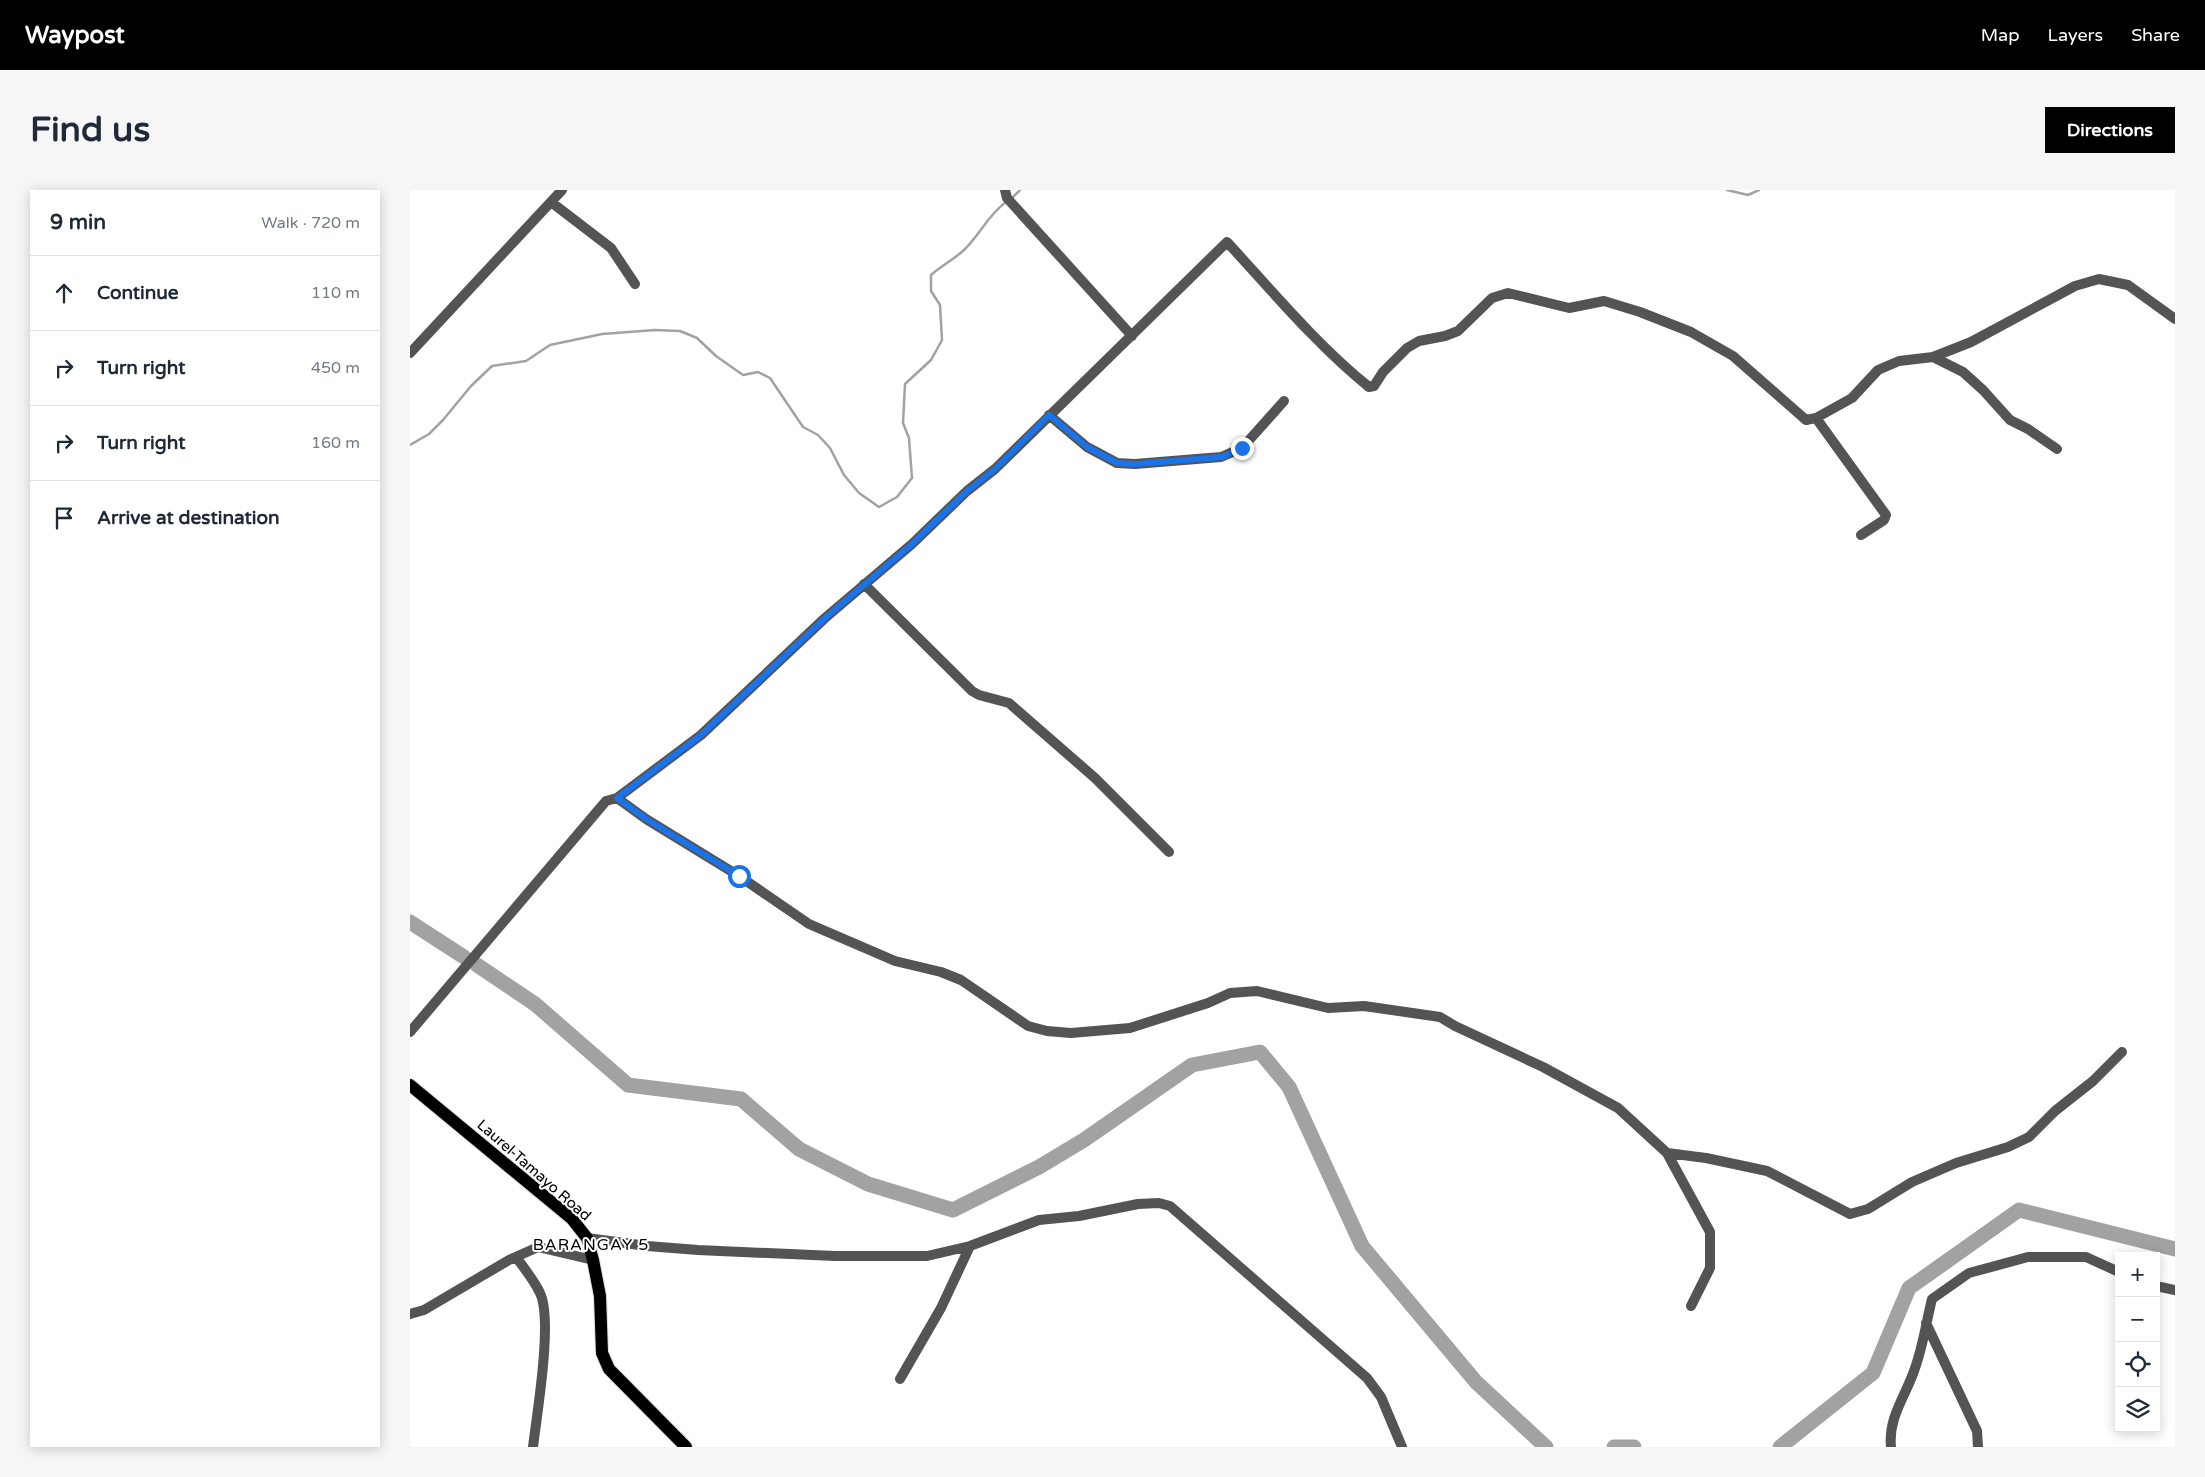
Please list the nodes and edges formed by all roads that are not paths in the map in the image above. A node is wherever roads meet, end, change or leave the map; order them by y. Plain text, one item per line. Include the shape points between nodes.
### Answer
1 (562, 190) edge
2 (1006, 194) edge
3 (551, 202) junction
4 (635, 284) dead end
5 (2175, 319) edge
6 (1132, 336) junction
7 (410, 353) edge
8 (1933, 357) junction
9 (1284, 401) dead end
10 (1049, 415) junction
11 (1816, 418) junction
12 (2057, 449) dead end
13 (1861, 535) dead end
14 (864, 584) junction
15 (617, 798) junction
16 (1168, 852) dead end
17 (410, 1032) edge
18 (2122, 1052) dead end
19 (410, 1085) edge
20 (1667, 1152) junction
21 (587, 1238) junction
22 (970, 1246) junction
23 (516, 1256) junction
24 (593, 1260) junction
25 (2115, 1270) edge
26 (2160, 1287) edge
27 (2175, 1290) edge
28 (1691, 1306) dead end
29 (410, 1314) edge
30 (1926, 1323) junction
31 (900, 1379) dead end
32 (533, 1447) edge
33 (686, 1447) edge
34 (1402, 1447) edge
35 (1891, 1447) edge
36 (1978, 1447) edge

1 - 3 street
2 - 6 street
3 - 4 street via 611,248
3 - 7 street
5 - 8 street via 2128,285 2099,279 2075,286 1971,342
6 - 10 street
6 - 11 street via 1227,242 1287,307 1369,387 1374,386 1407,348 1419,341 1458,331 1492,298 1508,293 1569,308 1604,301 1691,332 1733,356 1806,420
8 - 11 street via 1899,361 1878,370 1852,398
8 - 12 street via 1963,372 2010,420
9 - 10 street via 1242,448 1222,457 1135,464 1117,463 1087,447
10 - 14 street via 995,469
11 - 13 street via 1886,515 1884,520
14 - 15 street via 701,735
14 - 16 street via 972,691 1009,702 1095,778
15 - 17 street via 606,801
15 - 20 street via 809,924 895,962 961,980 1028,1026 1071,1033 1130,1028 1230,993 1257,991 1328,1008 1364,1006 1440,1017 1618,1108
18 - 20 street via 2029,1137 1956,1163 1912,1182 1868,1209 1850,1214 1767,1171
19 - 21 main road, Laurel-Tamayo Road via 572,1220
20 - 28 street via 1710,1232 1710,1268
21 - 22 street via 647,1246 835,1256 927,1256
21 - 24 main road, Laurel-Tamayo Road
22 - 31 street via 941,1308
22 - 34 street via 1039,1220 1138,1204 1170,1206 1367,1378 1381,1397
23 - 24 street via 538,1247
23 - 29 street via 424,1310
23 - 32 street via 540,1293 546,1315
24 - 33 main road, Laurel-Tamayo Road via 600,1296 602,1353 609,1369
25 - 30 street via 2086,1257 2028,1257 1969,1273 1932,1299
26 - 27 street
30 - 35 street via 1922,1348 1889,1433
30 - 36 street via 1977,1431

